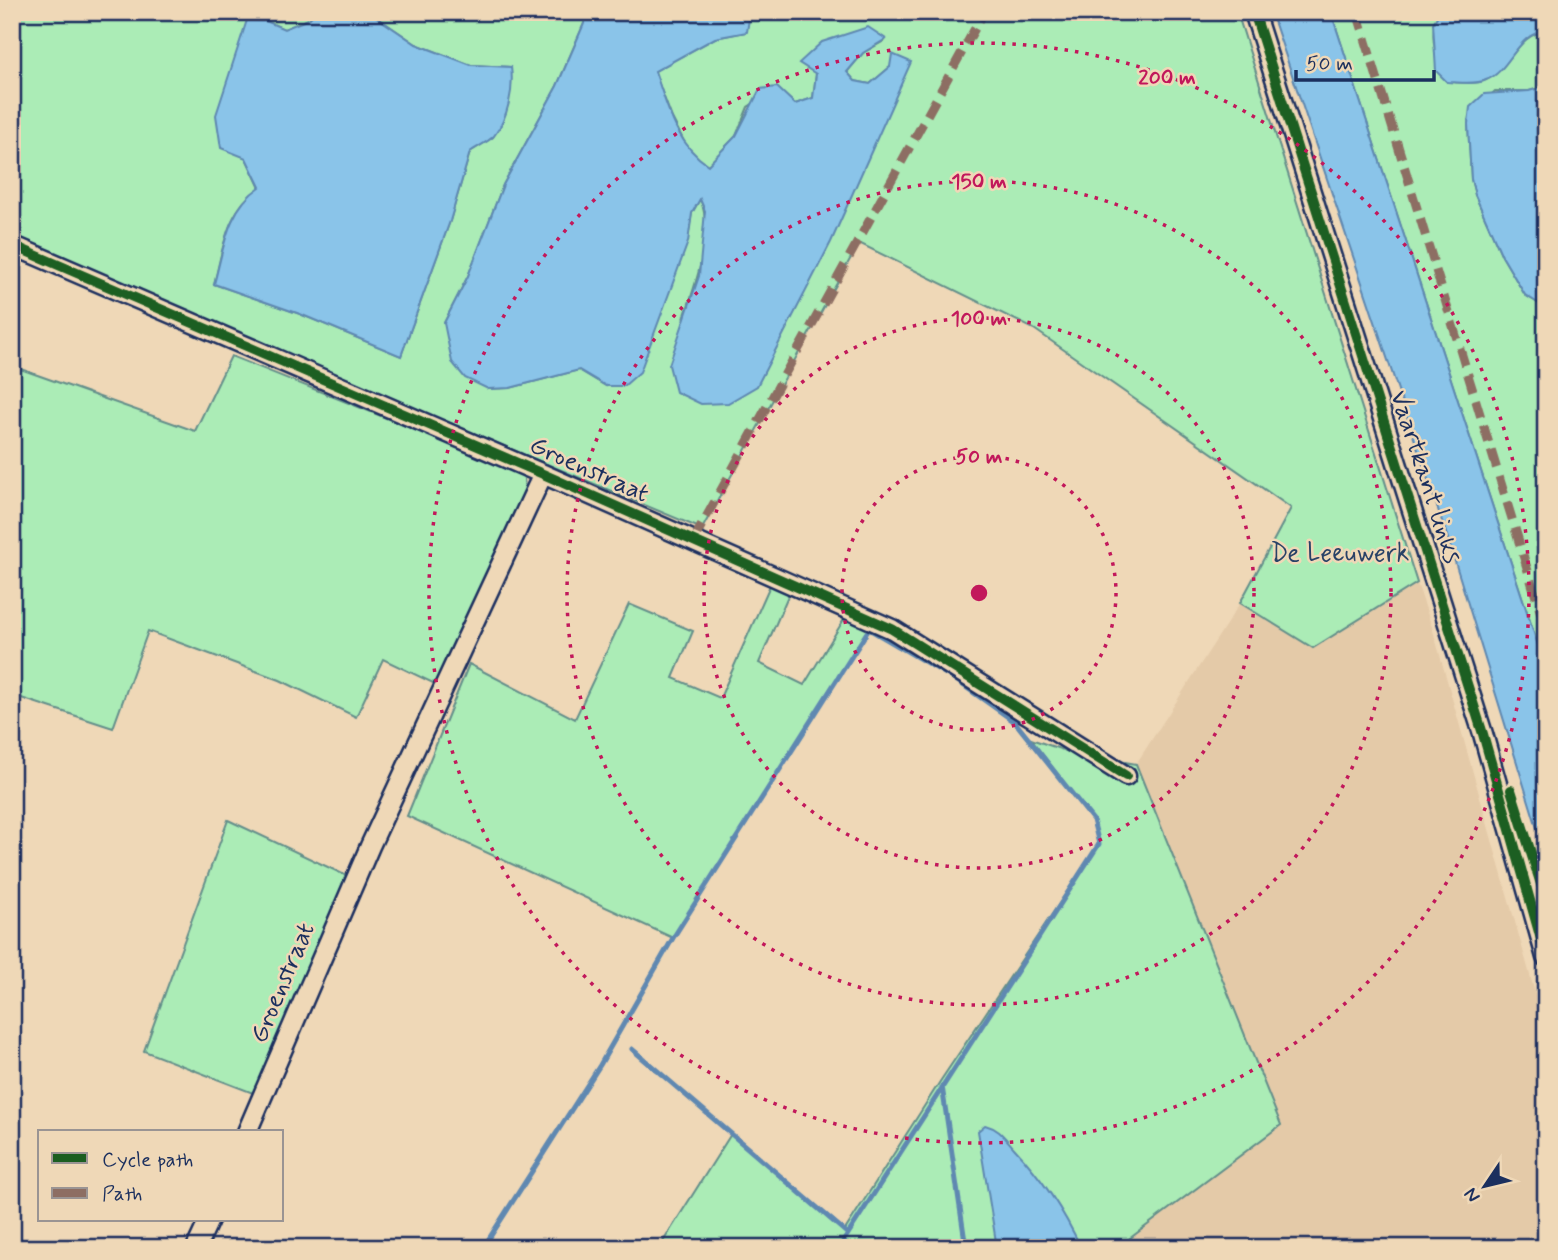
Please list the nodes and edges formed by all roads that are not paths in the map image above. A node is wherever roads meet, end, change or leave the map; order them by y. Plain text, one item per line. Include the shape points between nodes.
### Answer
1 (1254, 12) edge
2 (12, 245) edge
3 (543, 474) junction
4 (1126, 776) dead end
5 (1546, 957) edge
6 (248, 1130) edge
7 (208, 1222) edge
8 (197, 1248) edge

1 - 5 street, Vaartkant links via 1483,734
2 - 3 street, Groenstraat
3 - 4 street, Groenstraat via 892,629
3 - 6 street, Groenstraat via 370,846
7 - 8 street

